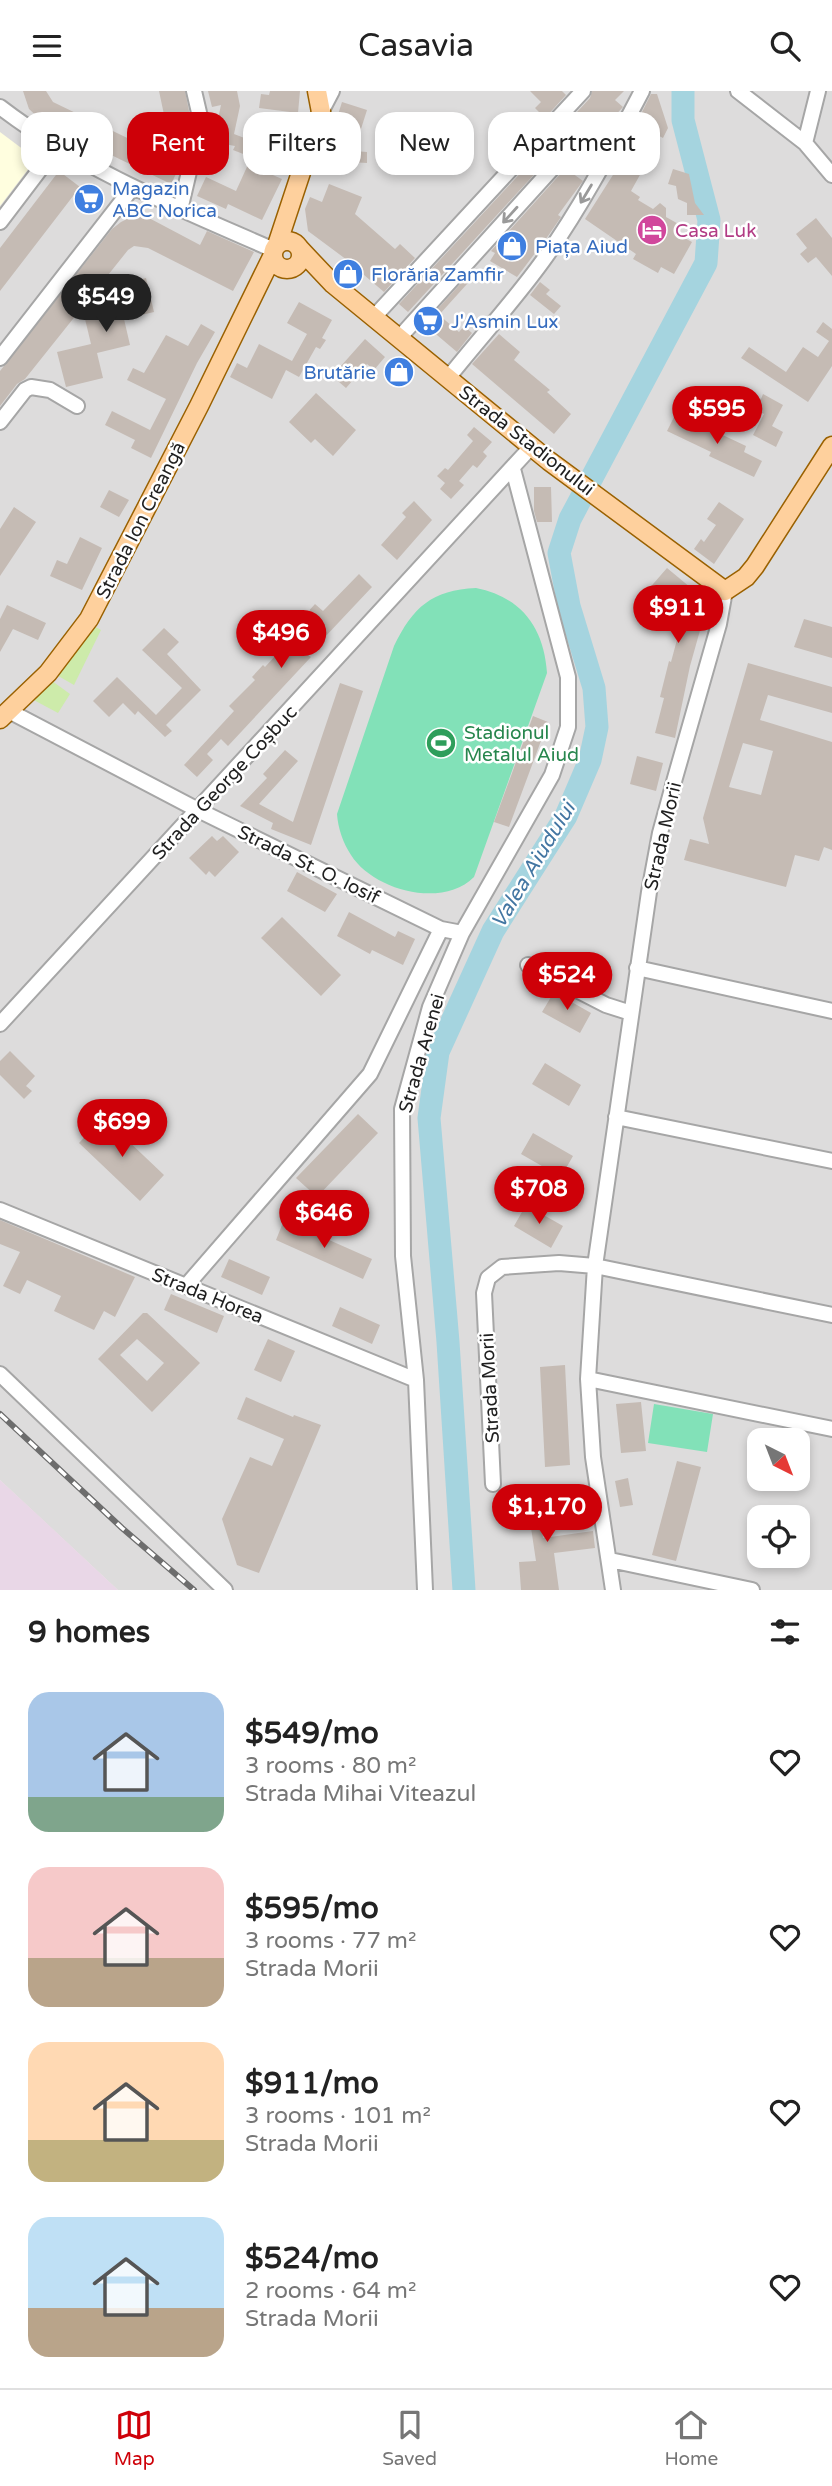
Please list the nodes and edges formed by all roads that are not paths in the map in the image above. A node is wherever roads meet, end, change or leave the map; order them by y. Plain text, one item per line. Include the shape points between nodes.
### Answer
1 (194, 91) edge
2 (317, 91) edge
3 (332, 91) edge
4 (583, 91) edge
5 (642, 91) edge
6 (738, 91) edge
7 (818, 91) edge
8 (0, 107) edge
9 (321, 112) joint
10 (631, 112) edge
11 (21, 122) edge
12 (805, 143) junction
13 (36, 175) edge
14 (110, 175) edge
15 (300, 175) edge
16 (546, 175) edge
17 (597, 175) edge
18 (832, 175) edge
19 (133, 187) junction
20 (290, 206) junction
21 (180, 210) junction
22 (0, 222) edge
23 (297, 246) junction
24 (279, 258) junction
25 (333, 283) junction
26 (374, 317) junction
27 (399, 338) junction
28 (0, 358) edge
29 (448, 378) junction
30 (77, 406) dead end
31 (0, 422) edge
32 (532, 446) junction
33 (832, 446) edge
34 (513, 469) junction
35 (725, 591) junction
36 (5, 715) edge
37 (198, 810) junction
38 (441, 929) junction
39 (462, 933) junction
40 (528, 965) dead end
41 (637, 968) junction
42 (832, 1011) edge
43 (631, 1013) junction
44 (0, 1024) edge
45 (616, 1117) junction
46 (832, 1161) edge
47 (0, 1210) edge
48 (595, 1266) junction
49 (186, 1286) junction
50 (832, 1315) edge
51 (0, 1374) edge
52 (588, 1379) junction
53 (416, 1380) junction
54 (832, 1429) edge
55 (493, 1485) dead end
56 (610, 1560) junction
57 (226, 1590) edge
58 (425, 1590) edge
59 (613, 1590) edge
60 (752, 1590) edge

1 - 21 street via 201,121
2 - 9 main road
3 - 9 street, Strada Ion Creangă
4 - 26 street
5 - 10 street
6 - 12 street
7 - 12 street
8 - 11 street
12 - 18 street
13 - 22 street
14 - 19 street
15 - 20 main road, Strada Ion Creangă
16 -> 27 street
17 -> 29 street via 541,263
19 - 21 street
19 - 28 street
20 - 23 main road, Strada Ion Creangă
20 - 24 main road, Strada Ion Creangă
21 - 24 street
23 - 24 main road via 285,241
23 - 24 main road via 299,262
23 - 25 main road, Strada Stadionului
24 - 25 main road, Strada Stadionului
24 - 36 main road, Strada Ion Creangă via 251,301 89,619 48,673
25 - 26 main road, Strada Stadionului
26 - 27 main road, Strada Stadionului
27 - 29 main road, Strada Stadionului
29 - 32 main road, Strada Stadionului
30 - 31 street via 50,390 31,387
32 - 34 street, Strada George Coșbuc
32 - 35 main road, Strada Stadionului
33 - 35 main road via 755,566
34 - 37 street, Strada George Coșbuc
34 - 39 street, Strada Arenei via 568,677 568,727 552,775
35 - 41 street, Strada Morii via 660,833
36 - 37 street, Strada St. O. Iosif
37 - 38 street, Strada St. O. Iosif
37 - 44 street, Strada George Coșbuc
38 - 39 street, Strada St. O. Iosif
38 - 49 street via 370,1074
39 - 53 street, Strada Arenei via 430,1007 402,1109 403,1256
40 - 43 street
41 - 42 street
41 - 43 street, Strada Morii
43 - 45 street, Strada Morii
45 - 46 street
45 - 48 street, Strada Morii
47 - 49 street, Strada Horea
48 - 50 street
48 - 52 street, Strada Morii
48 - 55 street, Strada Morii via 502,1267 488,1278 484,1293
49 - 53 street, Strada Horea
51 - 57 street
52 - 54 street
52 - 56 street, Strada Morii via 593,1457
53 - 58 street, Strada Arenei
56 - 59 street, Strada Morii
56 - 60 street

